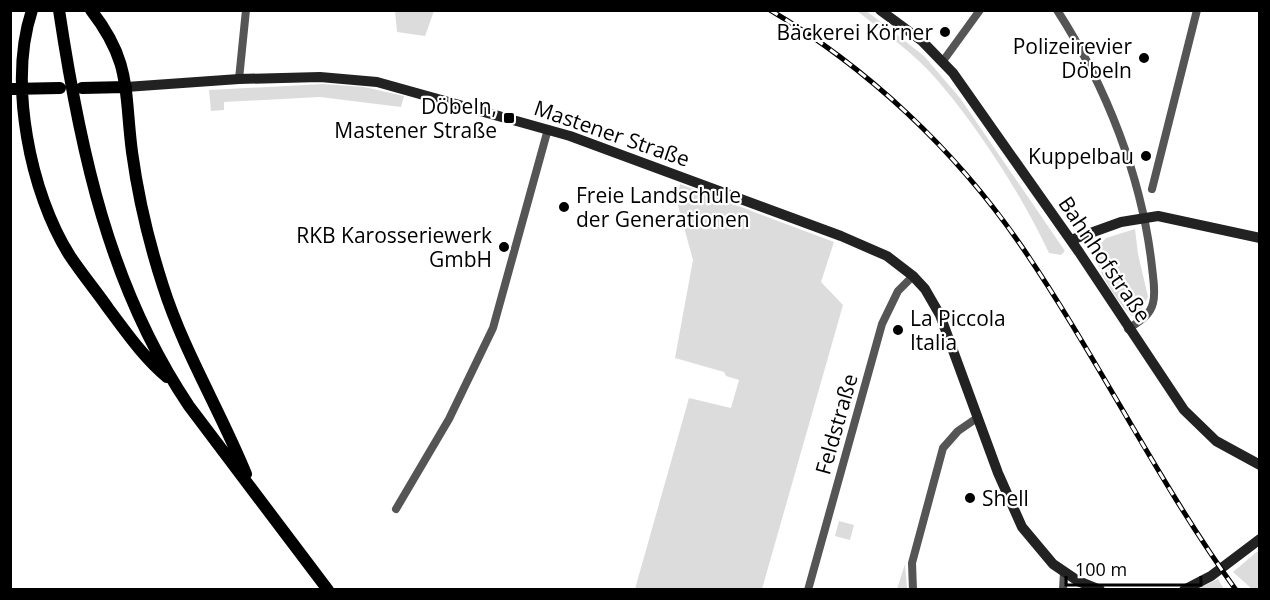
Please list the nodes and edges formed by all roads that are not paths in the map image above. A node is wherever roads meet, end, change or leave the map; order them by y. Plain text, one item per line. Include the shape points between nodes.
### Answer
1 (32, 10) edge
2 (59, 10) edge
3 (91, 10) edge
4 (246, 10) edge
5 (880, 10) edge
6 (980, 10) edge
7 (1057, 10) edge
8 (1197, 10) edge
9 (943, 62) junction
10 (239, 79) junction
11 (126, 87) junction
12 (60, 88) dead end
13 (82, 88) dead end
14 (10, 89) edge
15 (24, 89) junction
16 (548, 129) junction
17 (1152, 189) dead end
18 (1144, 217) junction
19 (1260, 238) edge
20 (1071, 240) junction
21 (913, 276) junction
22 (1128, 329) junction
23 (173, 382) junction
24 (977, 418) junction
25 (1260, 465) edge
26 (252, 489) junction
27 (396, 509) dead end
28 (1260, 539) edge
29 (1064, 572) junction
30 (328, 590) edge
31 (808, 590) edge
32 (914, 590) edge
33 (1063, 590) edge
34 (1100, 590) edge
35 (1184, 590) edge

1 - 15 main road
2 - 23 main road via 90,179 112,252 137,316
3 - 11 main road via 116,48
4 - 10 street
5 - 9 main road, Bahnhofstraße
6 - 9 street
7 - 18 street via 1091,66 1113,118
8 - 17 street
9 - 20 main road, Bahnhofstraße
10 - 11 main road, Mastener Straße
10 - 16 main road, Mastener Straße via 360,78
11 - 13 main road
11 - 26 main road via 138,189 162,284 194,366
12 - 15 main road
14 - 15 main road
15 - 23 main road via 29,145 51,220 70,256 123,328
16 - 21 main road, Mastener Straße via 862,244 887,256
16 - 27 street via 494,328 449,418
18 - 19 main road via 1177,219
18 - 20 main road
18 - 22 street via 1154,299 1149,313
20 - 22 main road, Bahnhofstraße
21 - 24 main road, Mastener Straße via 940,315
21 - 31 street, Feldstraße via 898,291 882,324
22 - 25 main road, Bahnhofstraße via 1200,427 1233,452
23 - 26 main road
24 - 29 main road, Mastener Straße via 1022,527 1044,556
24 - 32 street via 943,448 912,563
26 - 30 main road
28 - 35 main road via 1211,576
29 - 33 street
29 - 34 main road, Mastener Straße

